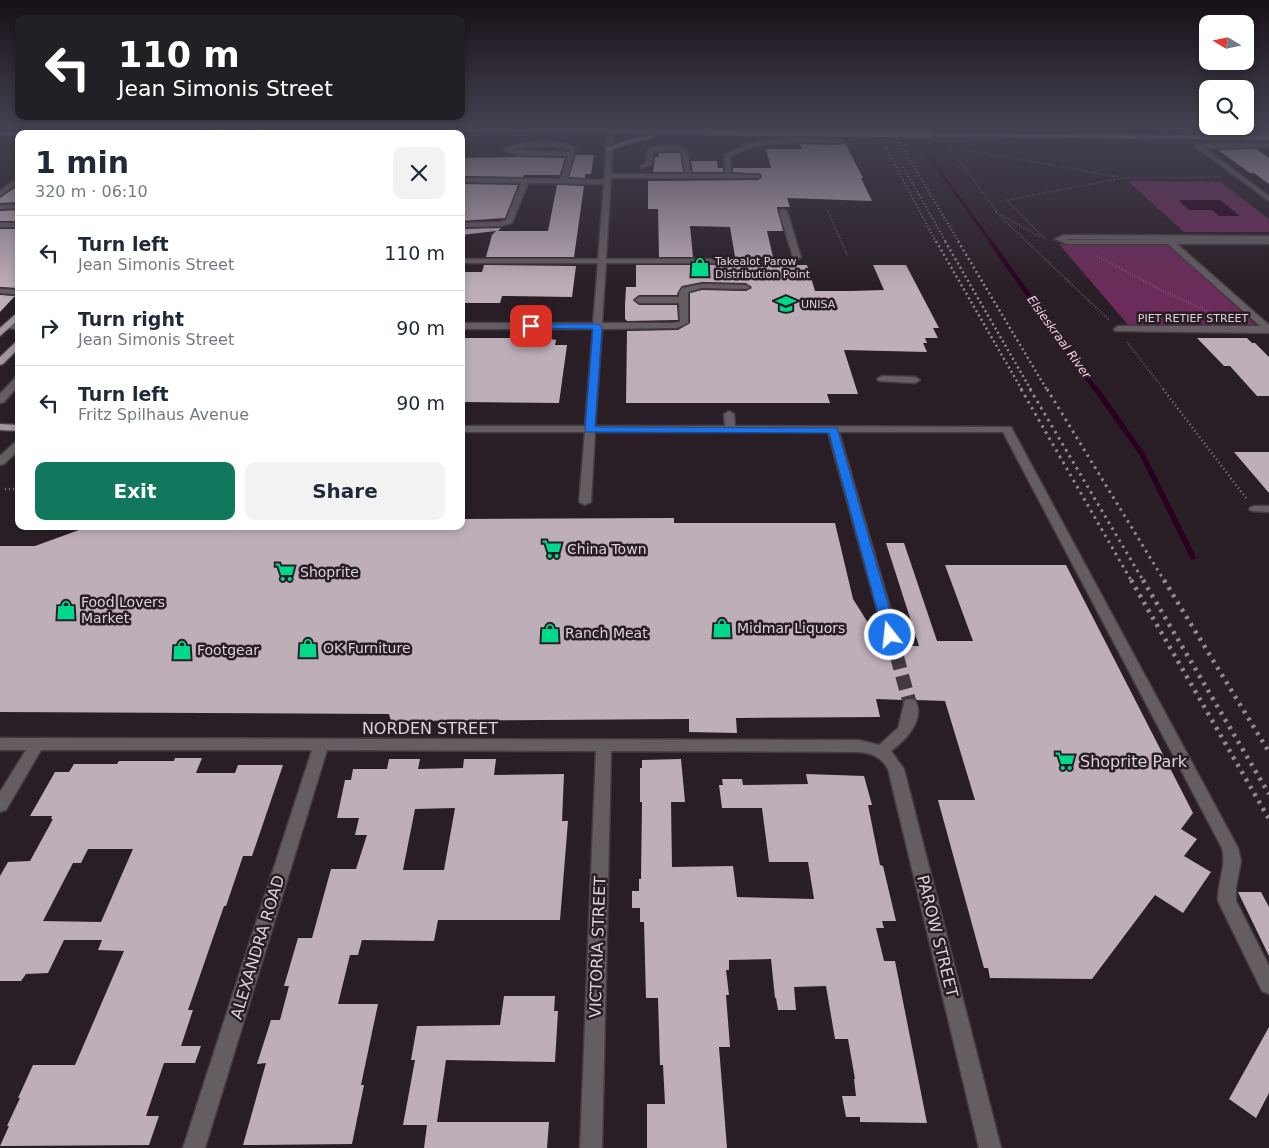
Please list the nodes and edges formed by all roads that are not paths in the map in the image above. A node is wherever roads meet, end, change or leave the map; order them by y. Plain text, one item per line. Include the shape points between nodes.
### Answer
1 (524, 180) edge
2 (546, 181) edge
3 (563, 181) joint
4 (572, 181) edge
5 (606, 181) edge
6 (1243, 181) edge
7 (15, 182) edge
8 (0, 194) edge
9 (1269, 200) edge
10 (15, 206) edge
11 (1, 207) edge
12 (783, 211) dead end
13 (15, 224) edge
14 (465, 224) edge
15 (0, 225) edge
16 (1269, 238) edge
17 (1062, 240) road end
18 (1168, 240) junction
19 (1220, 240) junction
20 (1269, 242) edge
21 (465, 261) edge
22 (601, 261) junction
23 (0, 291) edge
24 (15, 293) edge
25 (683, 296) junction
26 (639, 300) dead end
27 (15, 318) edge
28 (7, 326) junction
29 (15, 326) edge
30 (465, 326) edge
31 (598, 327) junction
32 (1118, 329) road end
33 (1269, 330) edge
34 (0, 333) edge
35 (15, 346) edge
36 (0, 362) edge
37 (882, 379) dead end
38 (915, 380) dead end
39 (15, 383) edge
40 (0, 400) edge
41 (729, 414) dead end
42 (0, 427) edge
43 (15, 428) edge
44 (465, 429) edge
45 (590, 430) junction
46 (730, 430) junction
47 (833, 430) junction
48 (15, 448) edge
49 (0, 462) edge
50 (585, 502) dead end
51 (1254, 509) road end
52 (1269, 509) edge
53 (890, 635) tunnel mouth
54 (910, 704) tunnel mouth
55 (0, 744) edge
56 (37, 744) junction
57 (321, 745) junction
58 (604, 746) junction
59 (881, 751) junction
60 (0, 806) edge
61 (1269, 985) edge
62 (194, 1148) edge
63 (591, 1148) edge
64 (990, 1148) edge

1 - 14 street via 509,221
2 - 3 street
3 - 4 street
5 - 22 street
6 - 9 street
7 - 8 street
10 - 11 street
12 - 22 street via 797,257 793,262
13 - 15 street
16 - 19 street
17 - 18 street
18 - 19 street
18 - 33 street
19 - 20 street
21 - 22 street
22 - 31 street
23 - 24 street
25 - 25 street via 685,290 695,287 746,287
25 - 26 street
25 - 31 street via 684,320 680,325
27 - 28 main road
28 - 29 street
28 - 34 main road
30 - 31 street
31 - 45 street
32 - 33 street, PIET RETIEF STREET
35 - 36 main road
37 - 38 street
39 - 40 street
41 - 46 street
42 - 43 main road
44 - 45 street
45 - 46 street
45 - 50 street
46 - 47 street
47 - 53 street
47 - 61 street via 1007,429 1230,848 1234,860 1226,886 1227,901
48 - 49 street
51 - 52 street
54 - 59 street via 907,728 901,737
55 - 56 street, NORDEN STREET
56 - 57 street, NORDEN STREET
56 - 60 street
57 - 58 street, NORDEN STREET
57 - 62 street, ALEXANDRA ROAD
58 - 59 street, NORDEN STREET via 859,746
58 - 63 street, VICTORIA STREET
59 - 64 street, PAROW STREET via 896,769

